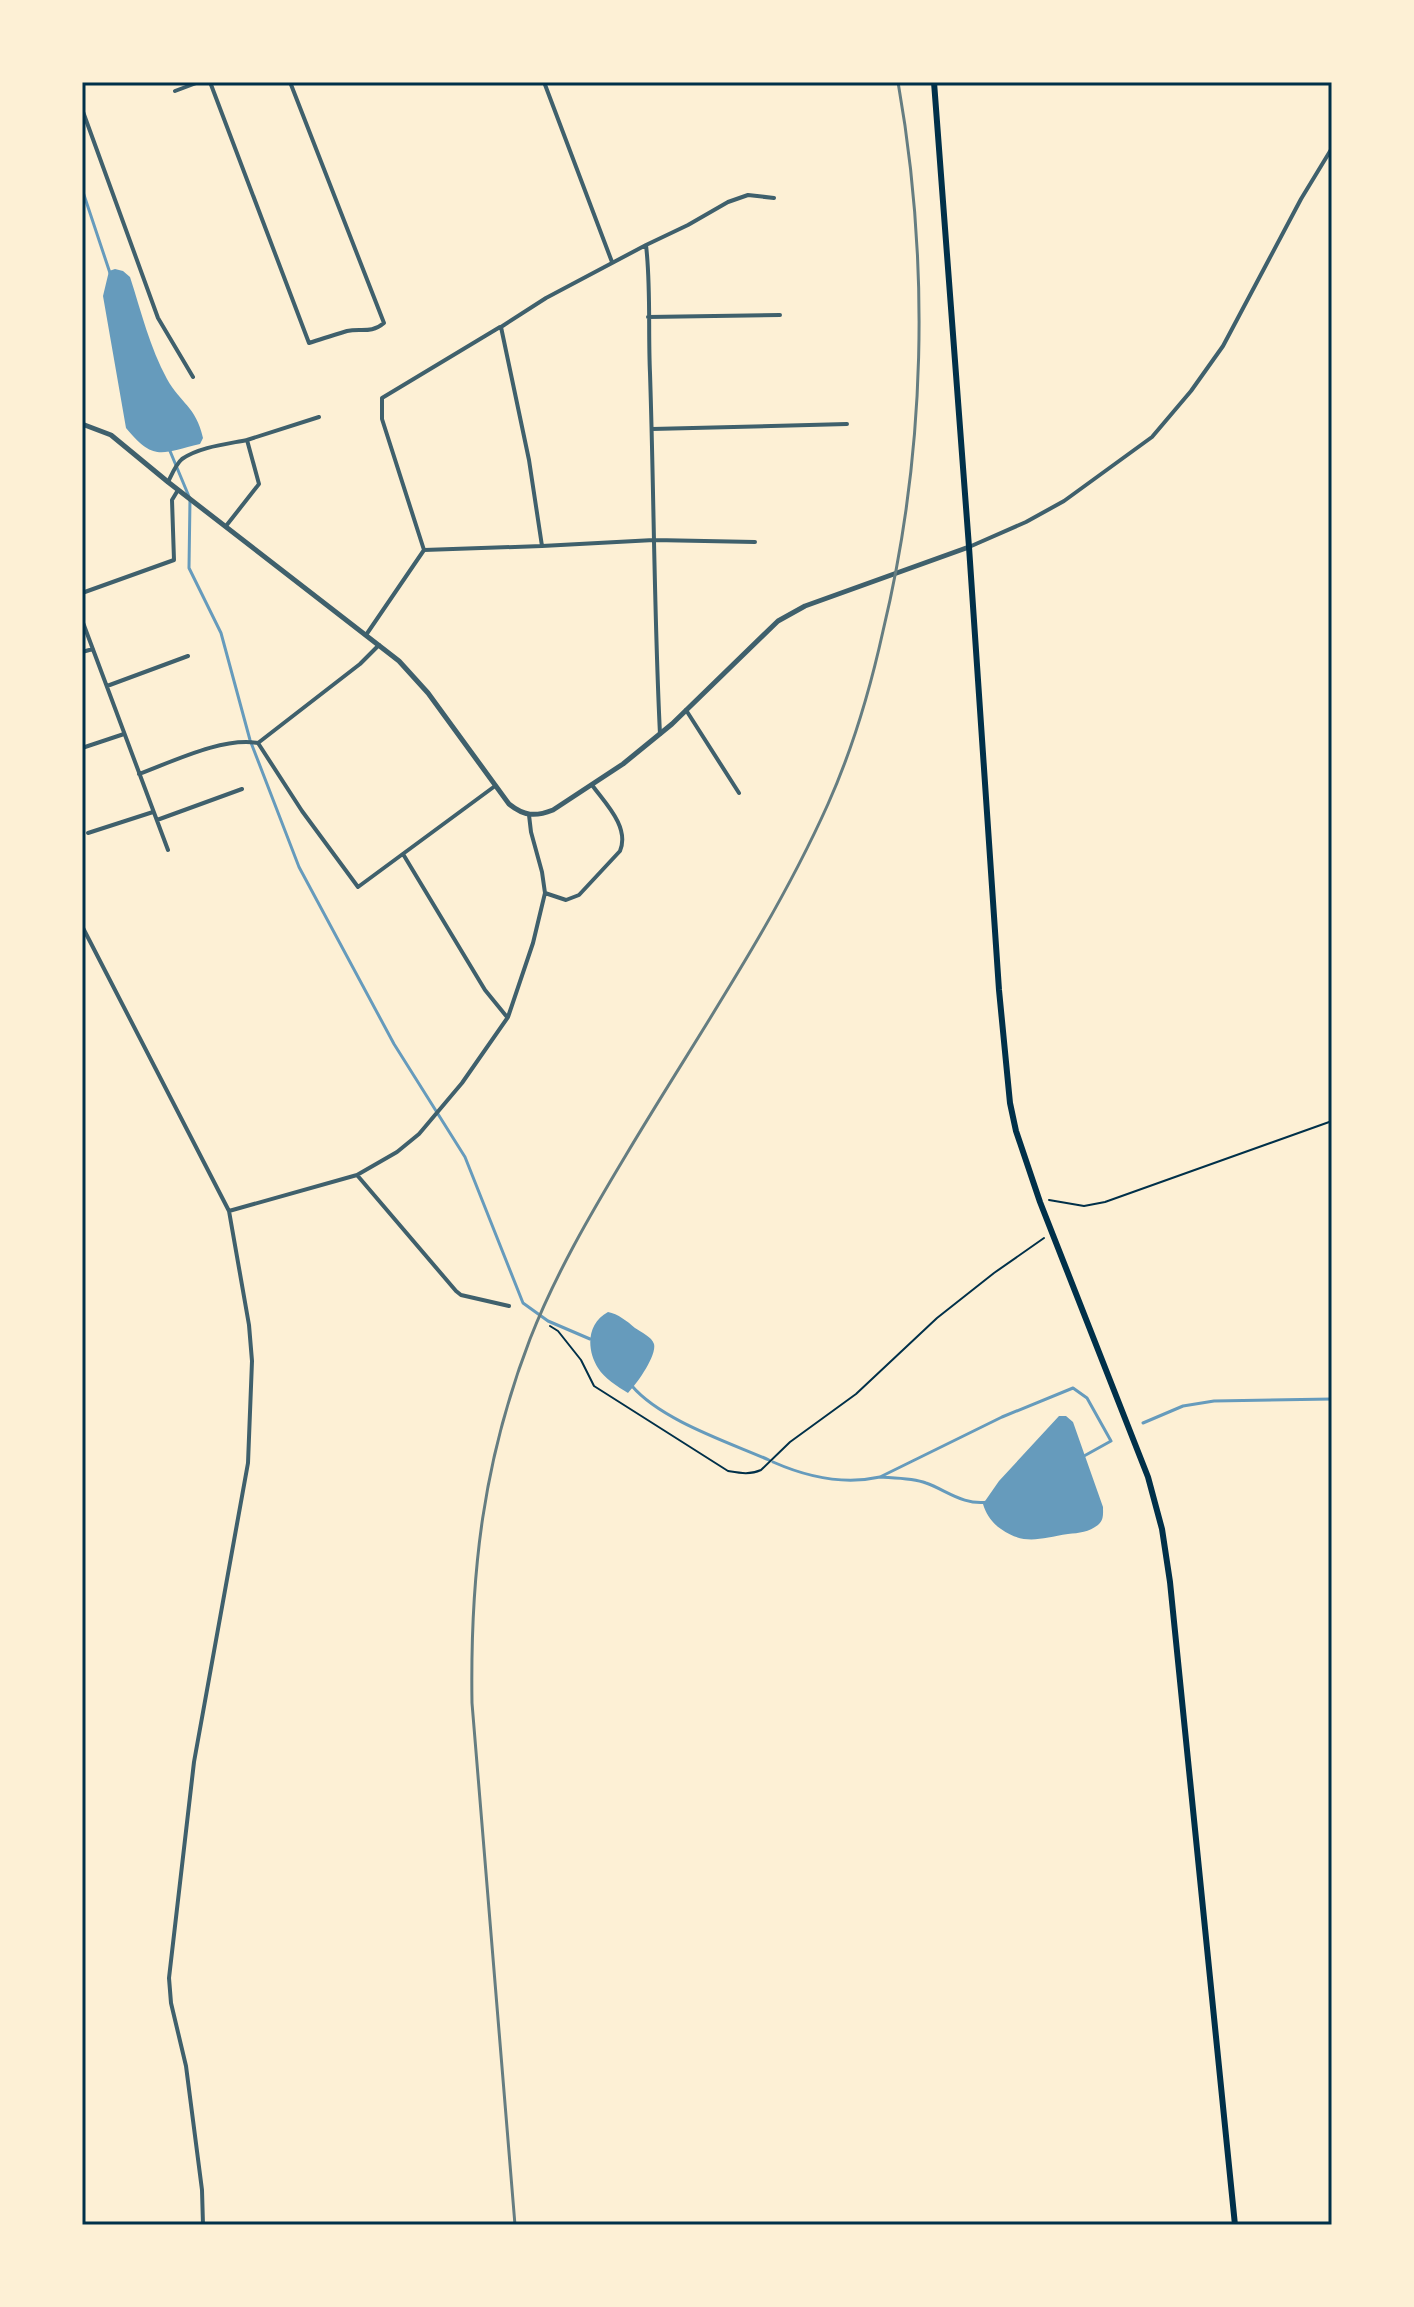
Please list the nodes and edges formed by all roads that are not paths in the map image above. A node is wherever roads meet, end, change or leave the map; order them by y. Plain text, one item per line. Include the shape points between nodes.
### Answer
1 (199, 82) edge
2 (210, 82) edge
3 (290, 82) edge
4 (544, 82) edge
5 (934, 82) edge
6 (175, 91) dead end
7 (82, 109) edge
8 (1332, 148) edge
9 (774, 198) dead end
10 (646, 245) junction
11 (612, 262) junction
12 (780, 315) dead end
13 (648, 317) junction
14 (501, 327) junction
15 (193, 377) dead end
16 (319, 417) dead end
17 (82, 424) edge
18 (847, 424) dead end
19 (652, 429) junction
20 (247, 440) junction
21 (168, 482) junction
22 (178, 490) junction
23 (226, 526) junction
24 (654, 540) junction
25 (755, 542) dead end
26 (542, 546) junction
27 (969, 547) junction
28 (424, 550) junction
29 (82, 593) edge
30 (82, 620) edge
31 (366, 635) junction
32 (379, 645) junction
33 (93, 649) junction
34 (82, 652) edge
35 (188, 656) dead end
36 (107, 686) junction
37 (686, 710) junction
38 (124, 734) junction
39 (660, 734) junction
40 (258, 743) junction
41 (82, 748) edge
42 (139, 774) junction
43 (592, 785) junction
44 (495, 786) junction
45 (242, 789) dead end
46 (739, 793) dead end
47 (153, 812) junction
48 (529, 815) junction
49 (157, 820) junction
50 (88, 833) dead end
51 (168, 850) dead end
52 (403, 854) junction
53 (545, 893) junction
54 (82, 926) edge
55 (508, 1017) junction
56 (357, 1175) junction
57 (229, 1211) junction
58 (509, 1306) dead end
59 (203, 2225) edge
60 (1235, 2225) edge

1 - 6 street
2 - 3 street via 309,343 352,330 375,330 384,323
4 - 11 street
5 - 27 main road
7 - 15 street via 158,318
8 - 27 street via 1223,346 1152,437 1064,501
9 - 10 street via 748,195 728,202
10 - 11 street
10 - 13 street
11 - 14 street
12 - 13 street
13 - 19 street
14 - 26 street
14 - 28 street via 382,398 382,419
16 - 20 street
17 - 21 street via 111,435
18 - 19 street
19 - 24 street
20 - 21 street via 179,461
20 - 23 street via 259,484
21 - 22 street
22 - 23 street
22 - 29 street via 172,500 174,560
23 - 31 street
24 - 25 street
24 - 26 street
24 - 39 street
26 - 28 street
27 - 37 street via 791,612
27 - 60 main road via 1006,1072 1016,1131 1040,1202 1148,1477 1162,1529
28 - 31 street
30 - 33 street
31 - 32 street
32 - 40 street
32 - 44 street via 415,677
33 - 34 street
33 - 36 street
35 - 36 street
36 - 38 street
37 - 39 street
37 - 46 street
38 - 41 street
38 - 42 street
39 - 43 street
40 - 42 street via 209,748
40 - 52 street via 358,887
42 - 47 street
43 - 48 street via 553,810
43 - 53 street via 621,828 620,851 579,895 566,900
44 - 48 street via 509,804
44 - 52 street
45 - 49 street
47 - 49 street
47 - 50 street
48 - 53 street
49 - 51 street
52 - 55 street via 485,990
53 - 55 street
54 - 57 street
55 - 56 street via 419,1134
56 - 57 street
56 - 58 street via 456,1291
57 - 59 street via 249,1325 250,1449 194,1762 169,1978 186,2066

